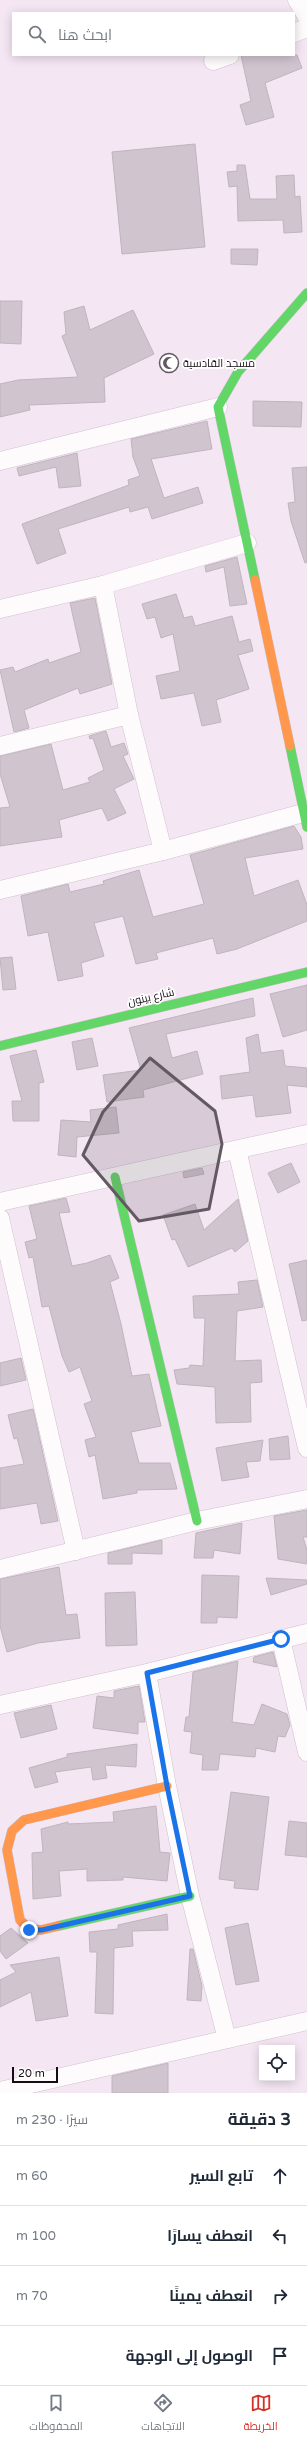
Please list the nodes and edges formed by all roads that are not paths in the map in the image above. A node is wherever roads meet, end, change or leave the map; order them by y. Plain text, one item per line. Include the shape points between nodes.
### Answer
1 (297, 0) edge
2 (307, 17) edge
3 (307, 28) edge
4 (295, 33) edge
5 (307, 293) edge
6 (218, 407) junction
7 (0, 461) edge
8 (247, 543) junction
9 (103, 585) junction
10 (0, 609) edge
11 (129, 715) junction
12 (0, 746) edge
13 (306, 817) edge
14 (163, 851) junction
15 (0, 890) edge
16 (307, 972) edge
17 (0, 1046) edge
18 (307, 1134) edge
19 (237, 1150) junction
20 (115, 1177) junction
21 (0, 1202) edge
22 (0, 1218) edge
23 (307, 1448) edge
24 (307, 1499) edge
25 (197, 1520) junction
26 (76, 1551) junction
27 (0, 1569) edge
28 (307, 1633) edge
29 (281, 1639) junction
30 (147, 1673) junction
31 (0, 1705) edge
32 (307, 1752) edge
33 (167, 1786) junction
34 (190, 1896) junction
35 (307, 2021) edge
36 (227, 2039) junction
37 (0, 2091) edge

1 - 2 street
3 - 4 street
5 - 6 street via 238,372
6 - 7 street
6 - 8 street
8 - 9 street
8 - 13 street
9 - 10 street
9 - 11 street
11 - 12 street
11 - 14 street
13 - 14 street
14 - 15 street
16 - 17 street, شارع بينون
18 - 19 street
19 - 20 street
19 - 23 street
20 - 21 street
20 - 25 street
22 - 26 street
24 - 25 street
25 - 26 street
26 - 27 street
28 - 29 street
29 - 30 street
29 - 32 street
30 - 31 street
30 - 33 street
33 - 34 street
33 - 34 street via 24,1820 12,1831 7,1850 20,1920 29,1930 42,1930
34 - 36 street
35 - 36 street
36 - 37 street

